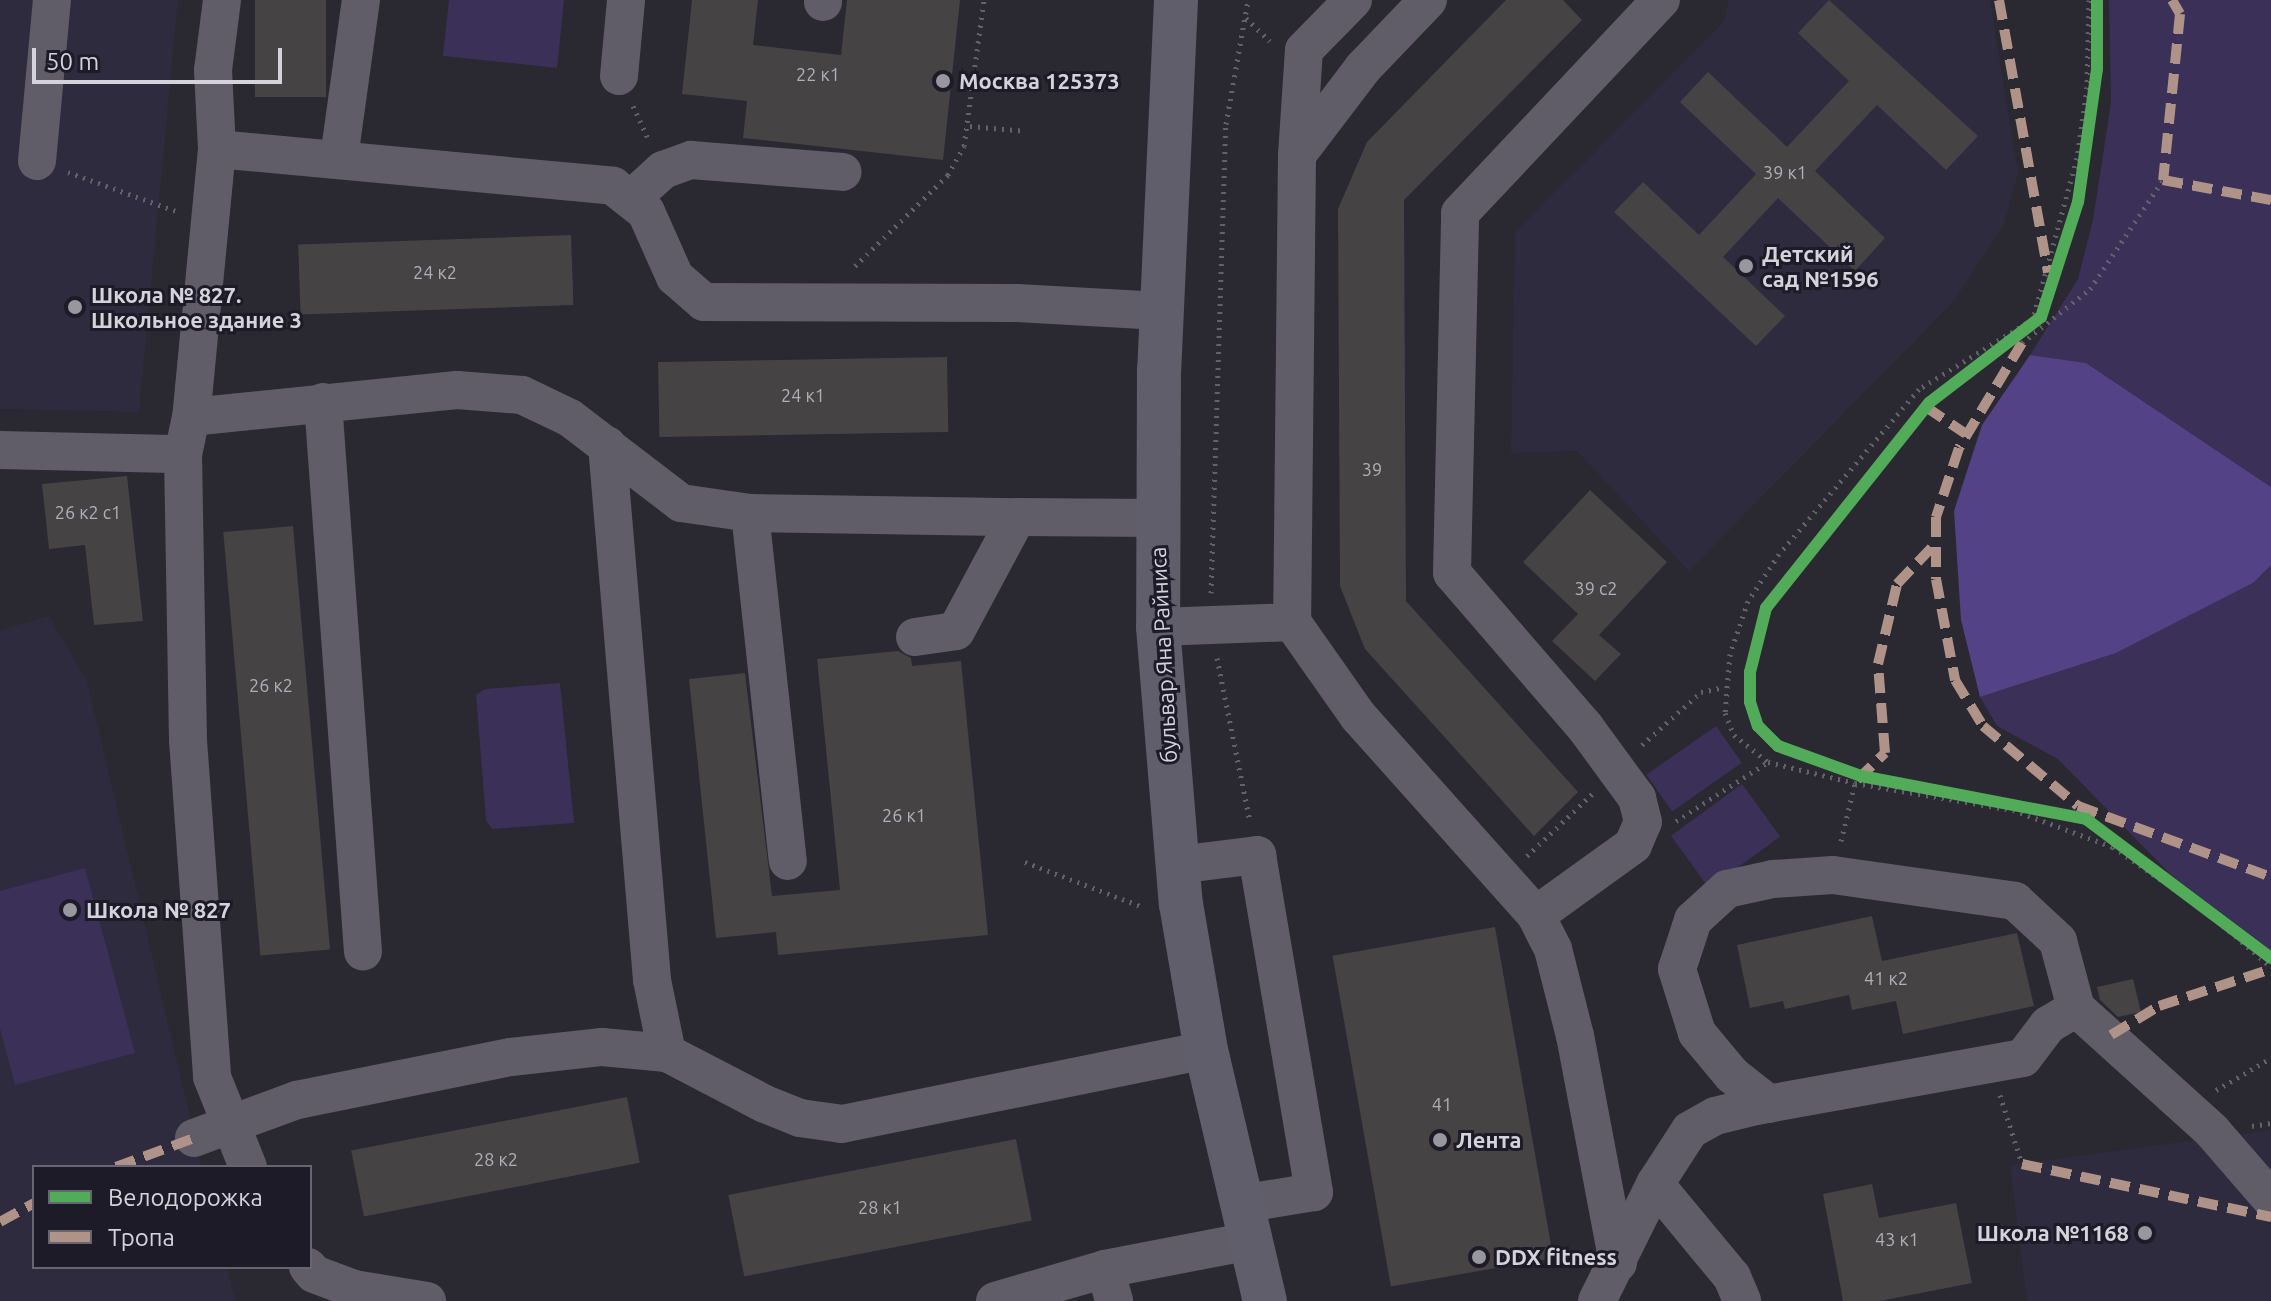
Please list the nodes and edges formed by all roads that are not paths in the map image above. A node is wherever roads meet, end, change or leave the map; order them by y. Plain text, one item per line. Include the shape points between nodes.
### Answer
1 (52, 0) edge
2 (222, 0) edge
3 (361, 0) edge
4 (626, 0) edge
5 (1176, 0) edge
6 (1353, 0) edge
7 (1428, 0) edge
8 (1661, 0) edge
9 (619, 76) road end
10 (217, 149) junction
11 (1297, 155) junction
12 (339, 158) junction
13 (37, 161) road end
14 (843, 172) dead end
15 (631, 199) junction
16 (1161, 311) junction
17 (323, 402) junction
18 (191, 417) junction
19 (607, 445) junction
20 (0, 450) edge
21 (183, 454) junction
22 (750, 513) junction
23 (1017, 517) junction
24 (1157, 518) junction
25 (1292, 622) junction
26 (1158, 627) junction
27 (915, 637) dead end
28 (788, 861) dead end
29 (1177, 865) junction
30 (1536, 915) junction
31 (363, 952) dead end
32 (2076, 1008) junction
33 (1206, 1050) junction
34 (667, 1053) junction
35 (1769, 1104) junction
36 (212, 1132) junction
37 (246, 1165) edge
38 (1655, 1184) junction
39 (2271, 1199) edge
40 (1246, 1222) junction
41 (1618, 1263) junction
42 (310, 1269) edge
43 (1110, 1285) edge
44 (427, 1301) edge
45 (995, 1301) edge
46 (1265, 1301) edge
47 (1597, 1301) edge
48 (1742, 1301) edge

1 - 13 lane
2 - 10 lane via 213,70
3 - 12 lane
4 - 9 lane
5 - 16 main road, бульвар Яна Райниса
6 - 11 lane via 1304,50
7 - 11 lane via 1363,68
8 - 30 lane via 1460,213 1452,573 1585,727 1637,798 1643,822 1633,845
10 - 12 lane
10 - 18 lane
11 - 25 lane
12 - 15 lane via 613,186
14 - 15 lane via 705,159 663,170
15 - 16 lane via 661,236 675,277 704,302
16 - 24 main road, бульвар Яна Райниса
17 - 18 lane
17 - 19 lane via 457,390 522,395 570,418
17 - 31 lane
18 - 21 lane
19 - 22 lane via 681,503
19 - 34 lane via 650,965
20 - 21 lane
21 - 36 lane via 188,740
22 - 23 lane
22 - 28 lane
23 - 24 lane
23 - 27 lane via 956,631
24 - 26 main road, бульвар Яна Райниса
25 - 26 lane
25 - 30 lane via 1358,716
26 - 29 main road, бульвар Яна Райниса
29 - 33 main road, бульвар Яна Райниса
29 - 40 lane via 1257,855 1314,1192
30 - 41 lane via 1553,949 1575,1036
32 - 35 lane via 2048,1025 2023,1058
32 - 35 lane via 2058,941 2015,901 1833,875 1727,889 1693,920 1677,969 1697,1033 1732,1075
32 - 39 lane via 2193,1114
33 - 34 lane via 842,1124 800,1118 765,1104
33 - 40 main road, бульвар Яна Райниса
34 - 36 lane via 602,1047 511,1057 297,1100
35 - 38 lane via 1715,1116 1690,1130
36 - 37 lane
38 - 41 lane
38 - 48 lane via 1732,1277
40 - 43 lane
40 - 46 main road, бульвар Яна Райниса
41 - 47 lane
42 - 44 lane via 354,1289
43 - 45 lane

